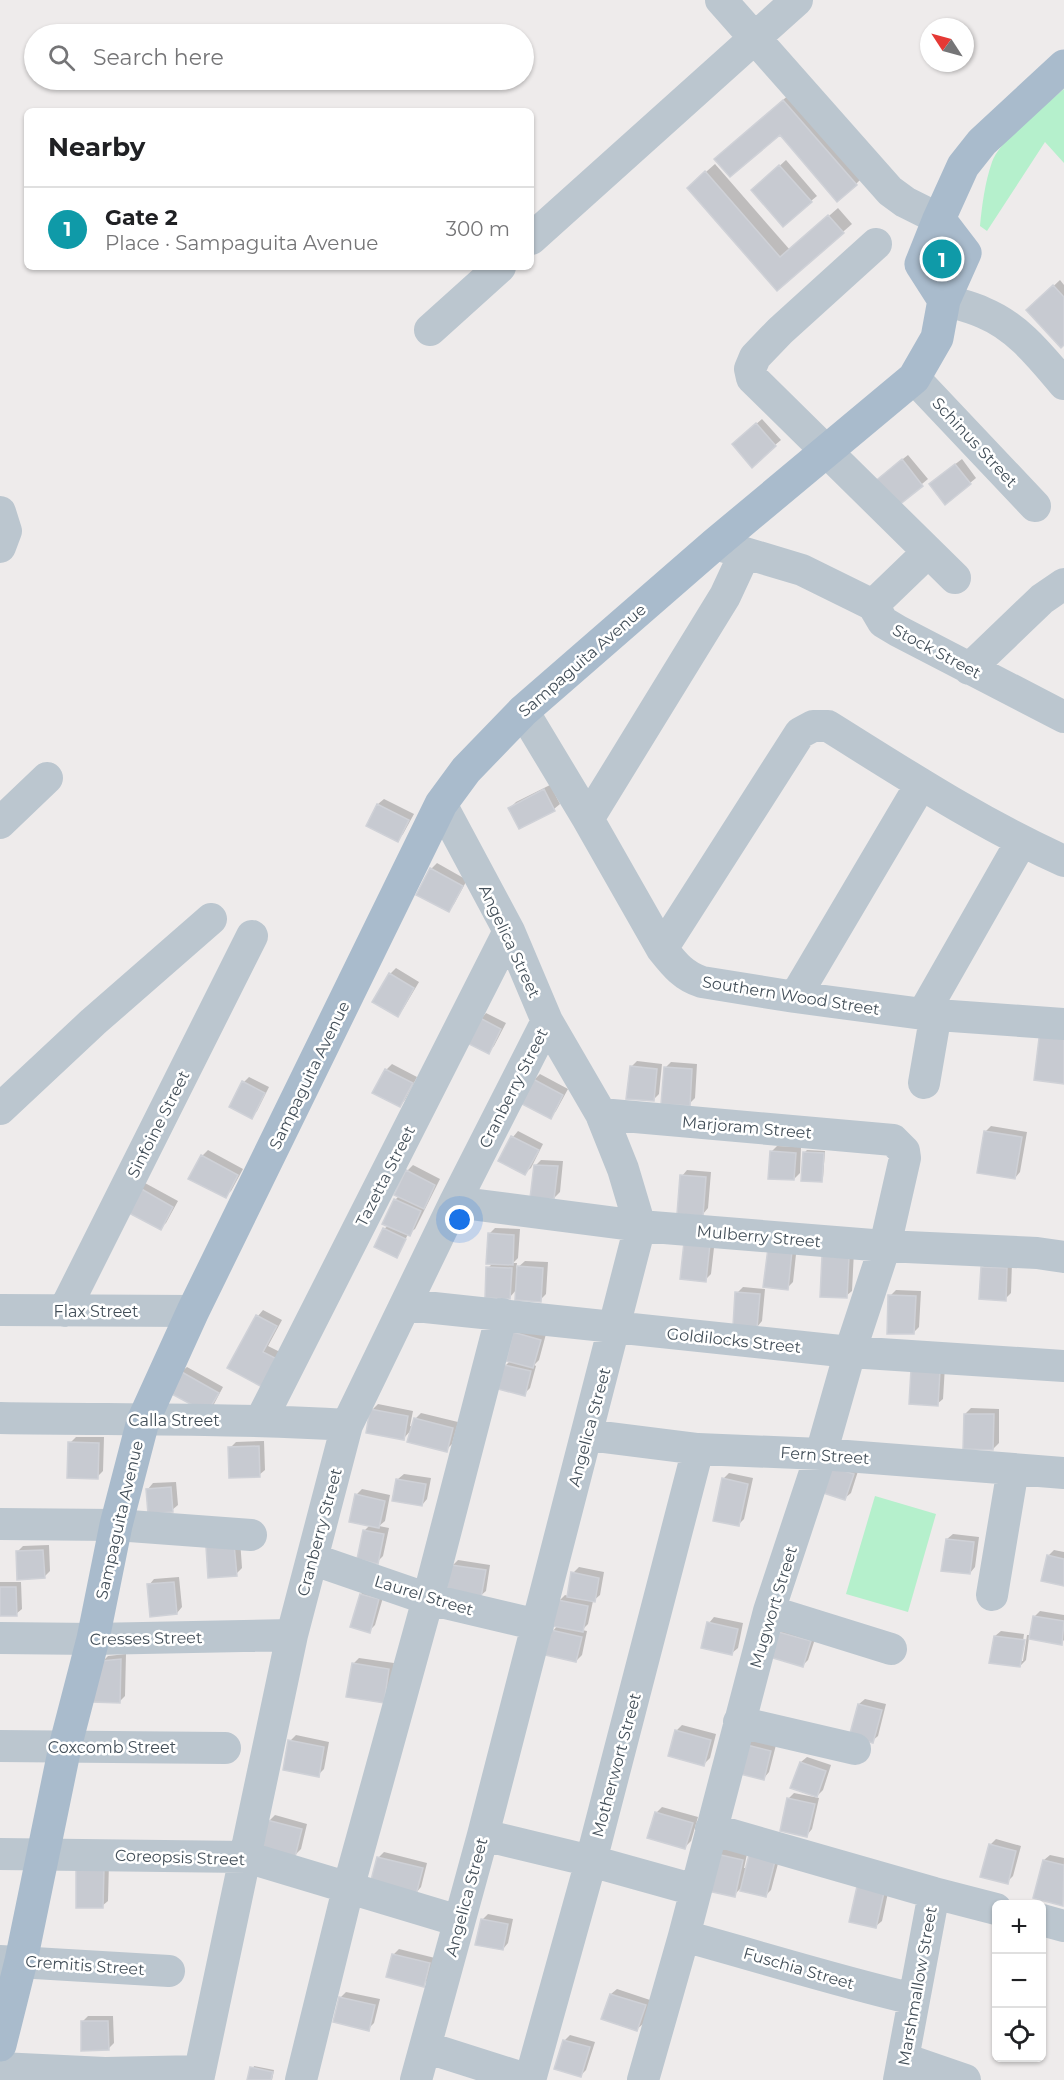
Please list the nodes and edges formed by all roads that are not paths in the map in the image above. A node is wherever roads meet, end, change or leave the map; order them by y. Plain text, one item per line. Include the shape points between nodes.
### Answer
1 (721, 0) edge
2 (797, 0) edge
3 (755, 38) junction
4 (1064, 66) edge
5 (939, 219) junction
6 (534, 236) edge
7 (876, 244) dead end
8 (497, 270) edge
9 (944, 300) junction
10 (430, 330) dead end
11 (914, 378) junction
12 (1064, 384) edge
13 (825, 450) junction
14 (1035, 506) dead end
15 (0, 512) edge
16 (0, 547) edge
17 (730, 548) junction
18 (928, 552) junction
19 (955, 578) dead end
20 (1064, 584) edge
21 (873, 605) junction
22 (969, 669) junction
23 (523, 711) junction
24 (1064, 717) edge
25 (47, 778) dead end
26 (921, 784) junction
27 (441, 804) junction
28 (588, 819) junction
29 (0, 823) edge
30 (1021, 842) junction
31 (1064, 861) edge
32 (212, 919) dead end
33 (509, 931) junction
34 (252, 936) dead end
35 (662, 949) junction
36 (795, 997) junction
37 (930, 1014) junction
38 (547, 1021) junction
39 (1064, 1024) edge
40 (924, 1083) dead end
41 (0, 1109) edge
42 (601, 1114) junction
43 (893, 1140) joint
44 (455, 1202) junction
45 (640, 1226) junction
46 (885, 1246) junction
47 (1064, 1257) edge
48 (406, 1305) junction
49 (0, 1310) edge
50 (64, 1311) junction
51 (193, 1311) junction
52 (502, 1314) junction
53 (615, 1328) junction
54 (850, 1352) junction
55 (1064, 1366) edge
56 (0, 1418) edge
57 (143, 1420) junction
58 (261, 1420) junction
59 (347, 1425) junction
60 (586, 1435) junction
61 (698, 1449) junction
62 (821, 1454) junction
63 (1013, 1469) junction
64 (1064, 1473) edge
65 (0, 1524) edge
66 (116, 1525) junction
67 (251, 1535) dead end
68 (312, 1559) junction
69 (992, 1595) dead end
70 (428, 1599) junction
71 (769, 1611) junction
72 (538, 1625) junction
73 (292, 1635) junction
74 (0, 1638) edge
75 (93, 1639) junction
76 (891, 1649) dead end
77 (739, 1722) junction
78 (0, 1746) edge
79 (65, 1747) junction
80 (225, 1748) dead end
81 (855, 1749) dead end
82 (711, 1829) junction
83 (483, 1835) junction
84 (0, 1854) edge
85 (43, 1854) junction
86 (246, 1857) junction
87 (591, 1861) junction
88 (348, 1889) junction
89 (695, 1890) junction
90 (934, 1893) junction
91 (992, 1908) edge
92 (459, 1920) junction
93 (1046, 1921) edge
94 (1064, 1926) edge
95 (684, 1936) junction
96 (10, 1961) edge
97 (169, 1971) dead end
98 (914, 1999) junction
99 (0, 2045) edge
100 (425, 2047) junction
101 (0, 2068) edge
102 (902, 2070) edge
103 (199, 2075) edge
104 (104, 2076) edge
105 (301, 2080) edge
106 (416, 2080) edge
107 (530, 2080) edge
108 (643, 2080) edge
109 (965, 2080) edge

1 - 3 street
2 - 3 street
3 - 5 street via 890,191
3 - 6 street
4 - 5 main road via 982,142 963,166
5 - 9 main road, Sampaguita Avenue via 965,253
7 - 13 street via 780,331 755,357 750,369 752,378
8 - 10 street
9 - 11 main road, Sampaguita Avenue via 937,338
9 - 12 street via 1002,322 1024,339
11 - 13 main road, Sampaguita Avenue
11 - 14 street, Schinus Street
13 - 17 main road, Sampaguita Avenue
13 - 18 street
15 - 16 street via 6,531
17 - 21 street, Stock Street via 802,570
17 - 23 main road, Sampaguita Avenue
17 - 28 street via 725,596
18 - 19 street
18 - 21 street
20 - 22 street via 1042,599
21 - 22 street, Stock Street via 883,622
22 - 24 street, Stock Street
23 - 27 main road, Sampaguita Avenue via 466,770
23 - 28 street, Southern Wood Street
25 - 29 street
26 - 30 street
26 - 35 street via 828,726 813,726 800,733
26 - 36 street
27 - 33 street, Angelica Street
27 - 51 main road, Sampaguita Avenue
28 - 35 street, Southern Wood Street
30 - 31 street
30 - 37 street
32 - 41 street
33 - 38 street, Angelica Street
33 - 58 street, Tazetta Street
34 - 50 street, Sinfoine Street
35 - 36 street, Southern Wood Street via 689,978
36 - 37 street, Southern Wood Street
37 - 39 street, Southern Wood Street
37 - 40 street
38 - 42 street, Angelica Street
38 - 44 street, Cranberry Street
42 - 43 street, Marjoram Street
42 - 45 street, Angelica Street
43 - 46 street, Mugwort Street via 904,1151 905,1158
44 - 45 street, Mulberry Street
44 - 48 street, Cranberry Street
45 - 46 street, Mulberry Street
45 - 53 street, Angelica Street
46 - 47 street, Mulberry Street
46 - 54 street, Mugwort Street
48 - 52 street, Goldilocks Street
48 - 59 street, Cranberry Street
49 - 50 street, Flax Street
50 - 51 street, Flax Street
51 - 57 main road, Sampaguita Avenue
52 - 53 street, Goldilocks Street
52 - 70 street
53 - 54 street, Goldilocks Street
53 - 60 street, Angelica Street
54 - 55 street, Goldilocks Street
54 - 62 street, Mugwort Street
56 - 57 street, Calla Street
57 - 58 street, Calla Street
57 - 66 main road, Sampaguita Avenue
58 - 59 street, Calla Street
59 - 68 street, Cranberry Street
60 - 61 street, Fern Street
60 - 72 street, Angelica Street
61 - 62 street, Fern Street
61 - 87 street, Motherwort Street
62 - 63 street, Fern Street
62 - 71 street, Mugwort Street
63 - 64 street, Fern Street
63 - 69 street
65 - 66 street
66 - 67 street
66 - 75 main road, Sampaguita Avenue
68 - 70 street, Laurel Street
68 - 73 street, Cranberry Street
70 - 72 street, Laurel Street
70 - 88 street
71 - 76 street
71 - 77 street, Mugwort Street
72 - 83 street, Angelica Street
73 - 75 street, Cresses Street
73 - 86 street, Cranberry Street
74 - 75 street, Cresses Street
75 - 79 main road, Sampaguita Avenue
77 - 81 street
77 - 82 street, Mugwort Street
78 - 79 street, Coxcomb Street
79 - 80 street, Coxcomb Street
79 - 85 main road, Sampaguita Avenue
82 - 89 street, Mugwort Street
82 - 90 street
83 - 87 street
83 - 92 street, Angelica Street
84 - 85 street, Coreopsis Street
85 - 86 street, Coreopsis Street
85 - 96 main road, Sampaguita Avenue
86 - 88 street, Coreopsis Street
86 - 103 street, Cranberry Street
87 - 89 street
87 - 107 street, Motherwort Street
88 - 92 street, Coreopsis Street
88 - 105 street
89 - 95 street, Mugwort Street
90 - 91 street
90 - 98 street, Marshmallow Street
92 - 100 street, Angelica Street
93 - 94 street
95 - 98 street, Fuschia Street
95 - 108 street, Mugwort Street
96 - 97 street, Cremitis Street
96 - 99 main road, Sampaguita Avenue
98 - 102 street, Marshmallow Street
100 - 106 street, Angelica Street
100 - 107 street
101 - 104 street
102 - 109 street
103 - 104 street

